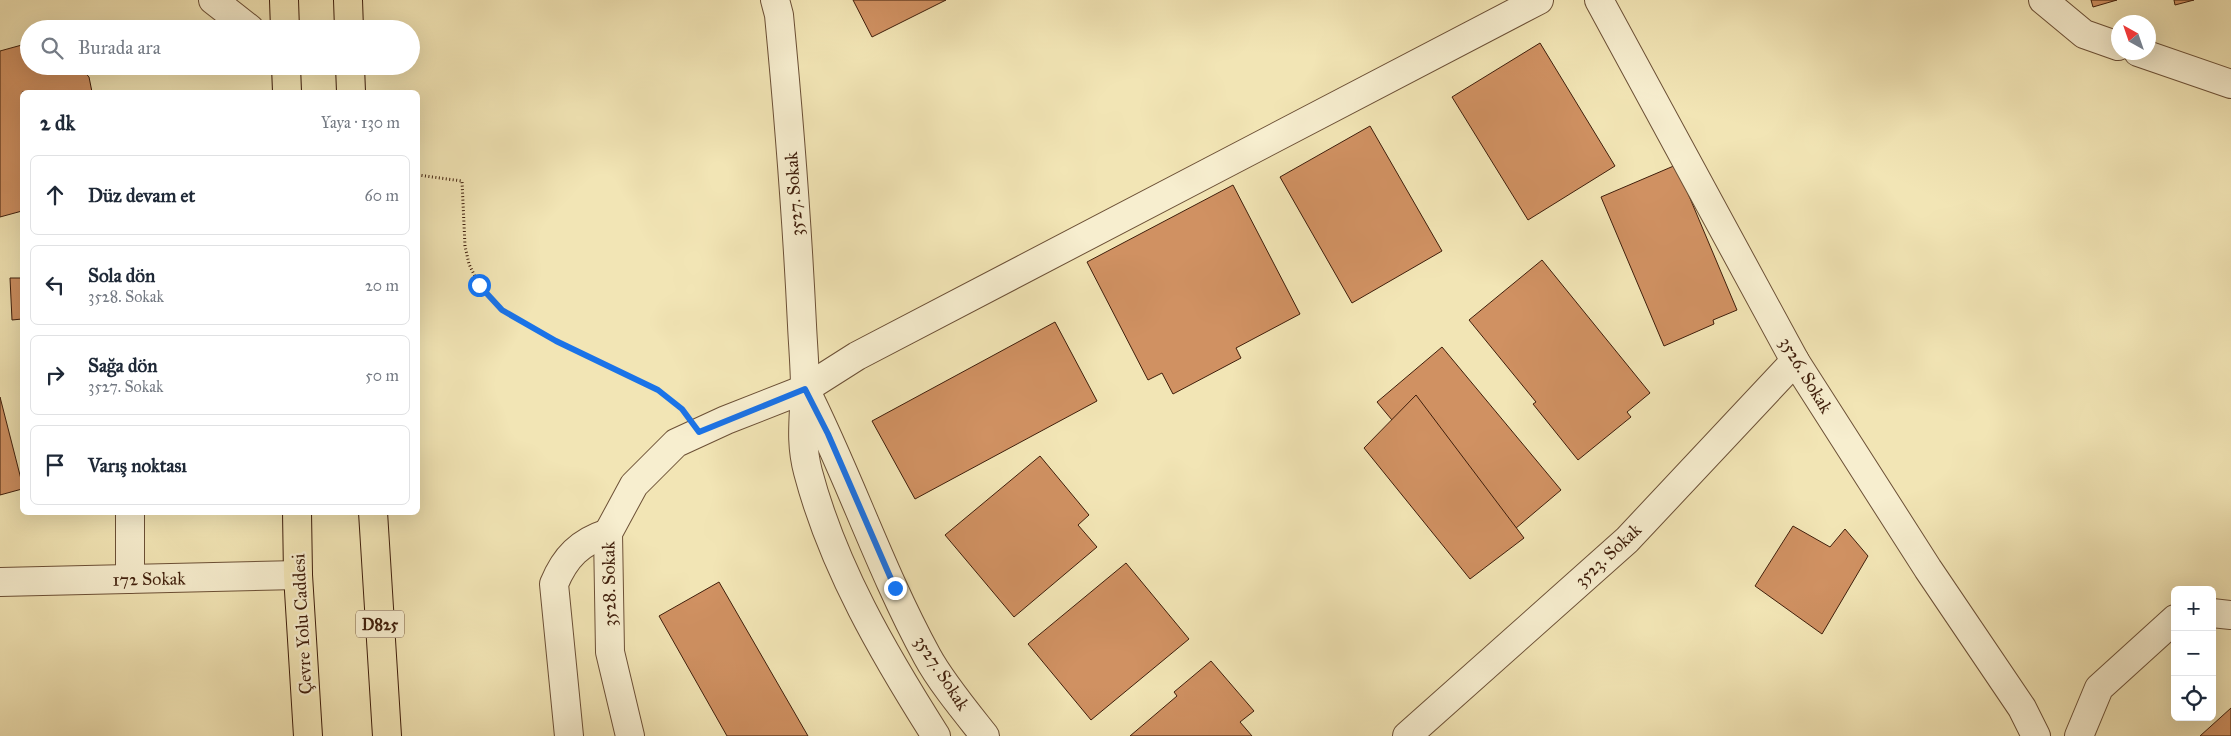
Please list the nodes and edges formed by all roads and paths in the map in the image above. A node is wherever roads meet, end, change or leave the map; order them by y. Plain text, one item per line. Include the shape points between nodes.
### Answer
1 (213, 0) edge
2 (284, 0) edge
3 (348, 0) edge
4 (775, 0) edge
5 (1539, 0) edge
6 (1599, 0) edge
7 (2043, 0) edge
8 (239, 20) edge
9 (285, 20) edge
10 (349, 20) edge
11 (2111, 44) edge
12 (2156, 58) edge
13 (286, 75) edge
14 (350, 75) edge
15 (2231, 84) edge
16 (286, 90) edge
17 (351, 90) edge
18 (420, 175) edge
19 (1795, 361) junction
20 (805, 389) junction
21 (699, 432) junction
22 (130, 515) edge
23 (297, 515) edge
24 (373, 515) edge
25 (608, 533) junction
26 (298, 575) junction
27 (130, 579) junction
28 (0, 582) edge
29 (2216, 613) edge
30 (2231, 615) edge
31 (2171, 623) edge
32 (308, 736) edge
33 (387, 736) edge
34 (569, 736) edge
35 (630, 736) edge
36 (936, 736) edge
37 (985, 736) edge
38 (1407, 736) edge
39 (2036, 736) edge
40 (2078, 736) edge

1 - 8 street
2 - 9 highway
3 - 10 highway
4 - 20 street, 3527. Sokak via 794,170
5 - 20 street, 3528. Sokak via 857,356
6 - 19 street, 3526. Sokak
7 - 11 street via 2084,34
12 - 15 street
13 - 16 highway
14 - 17 highway
18 - 21 path via 462,181 465,246 470,264 479,285 502,310 556,341 658,390 682,409
19 - 38 street, 3523. Sokak via 1627,540
19 - 39 street, 3526. Sokak via 1928,570 2022,708
20 - 21 street, 3528. Sokak
20 - 36 street, 3527. Sokak via 802,430 806,462 825,528 889,662
20 - 37 street, 3527. Sokak via 927,657
21 - 25 street, 3528. Sokak via 676,443 634,485
22 - 27 street
23 - 26 highway, Çevre Yolu Caddesi
24 - 33 highway, D825
25 - 34 street via 594,538 571,554 554,584
25 - 35 street, 3528. Sokak via 610,652
26 - 27 street, 172 Sokak
26 - 32 highway, Çevre Yolu Caddesi
27 - 28 street, 172 Sokak
29 - 30 street
31 - 40 street via 2099,688

